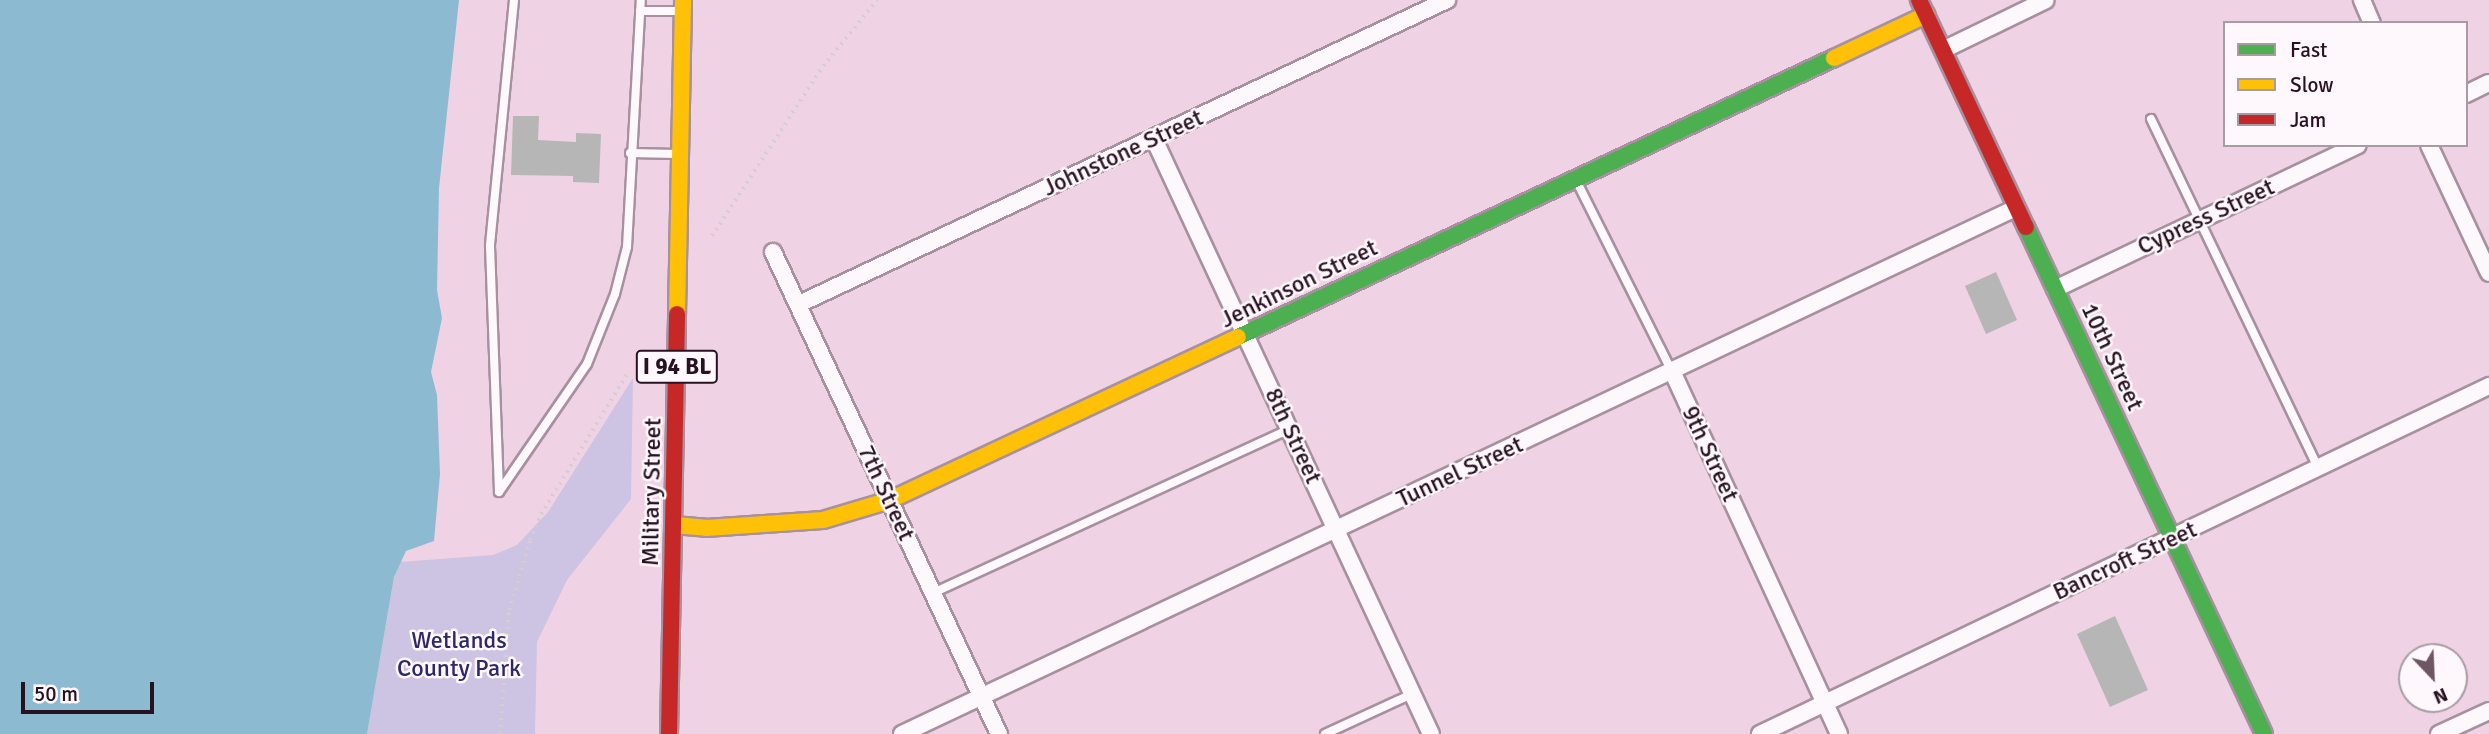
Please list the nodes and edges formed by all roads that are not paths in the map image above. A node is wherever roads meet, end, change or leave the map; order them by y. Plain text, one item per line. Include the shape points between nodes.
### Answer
1 (514, 0) edge
2 (641, 0) edge
3 (1447, 0) edge
4 (2046, 0) edge
5 (2362, 0) edge
6 (682, 5) edge
7 (1922, 7) edge
8 (640, 11) junction
9 (2371, 21) edge
10 (1942, 50) junction
11 (2489, 83) edge
12 (2468, 93) edge
13 (2151, 119) dead end
14 (1154, 139) junction
15 (2354, 147) edge
16 (2430, 147) edge
17 (630, 153) junction
18 (680, 154) junction
19 (1575, 178) junction
20 (2016, 208) junction
21 (2199, 220) junction
22 (773, 252) dead end
23 (2489, 273) edge
24 (2055, 289) junction
25 (799, 304) junction
26 (1246, 335) junction
27 (1673, 373) junction
28 (2489, 386) edge
29 (1289, 429) junction
30 (2318, 468) junction
31 (890, 500) junction
32 (674, 525) junction
33 (1335, 529) junction
34 (2172, 538) junction
35 (933, 593) junction
36 (1412, 694) junction
37 (981, 697) junction
38 (1824, 704) junction
39 (2489, 711) edge
40 (669, 734) edge
41 (902, 734) edge
42 (999, 734) edge
43 (1325, 734) edge
44 (1431, 734) edge
45 (1760, 734) edge
46 (1839, 734) edge
47 (2264, 734) edge
48 (2439, 734) edge

1 - 17 lane via 489,246 499,492 592,353 627,247
2 - 8 lane
3 - 14 street, Johnstone Street
4 - 10 street
5 - 9 street
6 - 8 lane
6 - 18 street, Military Street / I 94 BL
7 - 10 street, 10th Street
7 - 19 street, Jenkinson Street
8 - 17 lane
10 - 20 street, 10th Street
11 - 12 street
13 - 21 lane
14 - 25 street, Johnstone Street
14 - 26 street, 8th Street
15 - 21 street, Cypress Street
16 - 23 street
17 - 18 lane
18 - 32 street, Military Street / I 94 BL
19 - 26 street, Jenkinson Street
19 - 27 lane, 9th Street
20 - 24 street, 10th Street
20 - 27 street, Tunnel Street
21 - 24 street, Cypress Street
21 - 30 lane
22 - 25 street, 7th Street
24 - 34 street, 10th Street
25 - 31 street, 7th Street
26 - 29 street, 8th Street
26 - 31 street, Jenkinson Street
27 - 33 street, Tunnel Street
27 - 38 street, 9th Street
28 - 30 street, Bancroft Street
29 - 33 street, 8th Street
29 - 35 lane
30 - 34 street, Bancroft Street
31 - 32 street, Jenkinson Street via 823,520 706,528
31 - 35 street, 7th Street
32 - 40 street, Military Street / I 94 BL
33 - 36 street, 8th Street
33 - 37 street, Tunnel Street
34 - 38 street, Bancroft Street
34 - 47 street, 10th Street
35 - 37 street, 7th Street
36 - 43 lane
36 - 44 street, 8th Street
37 - 41 street, Tunnel Street
37 - 42 street, 7th Street
38 - 45 street, Bancroft Street
38 - 46 street, 9th Street
39 - 48 street

